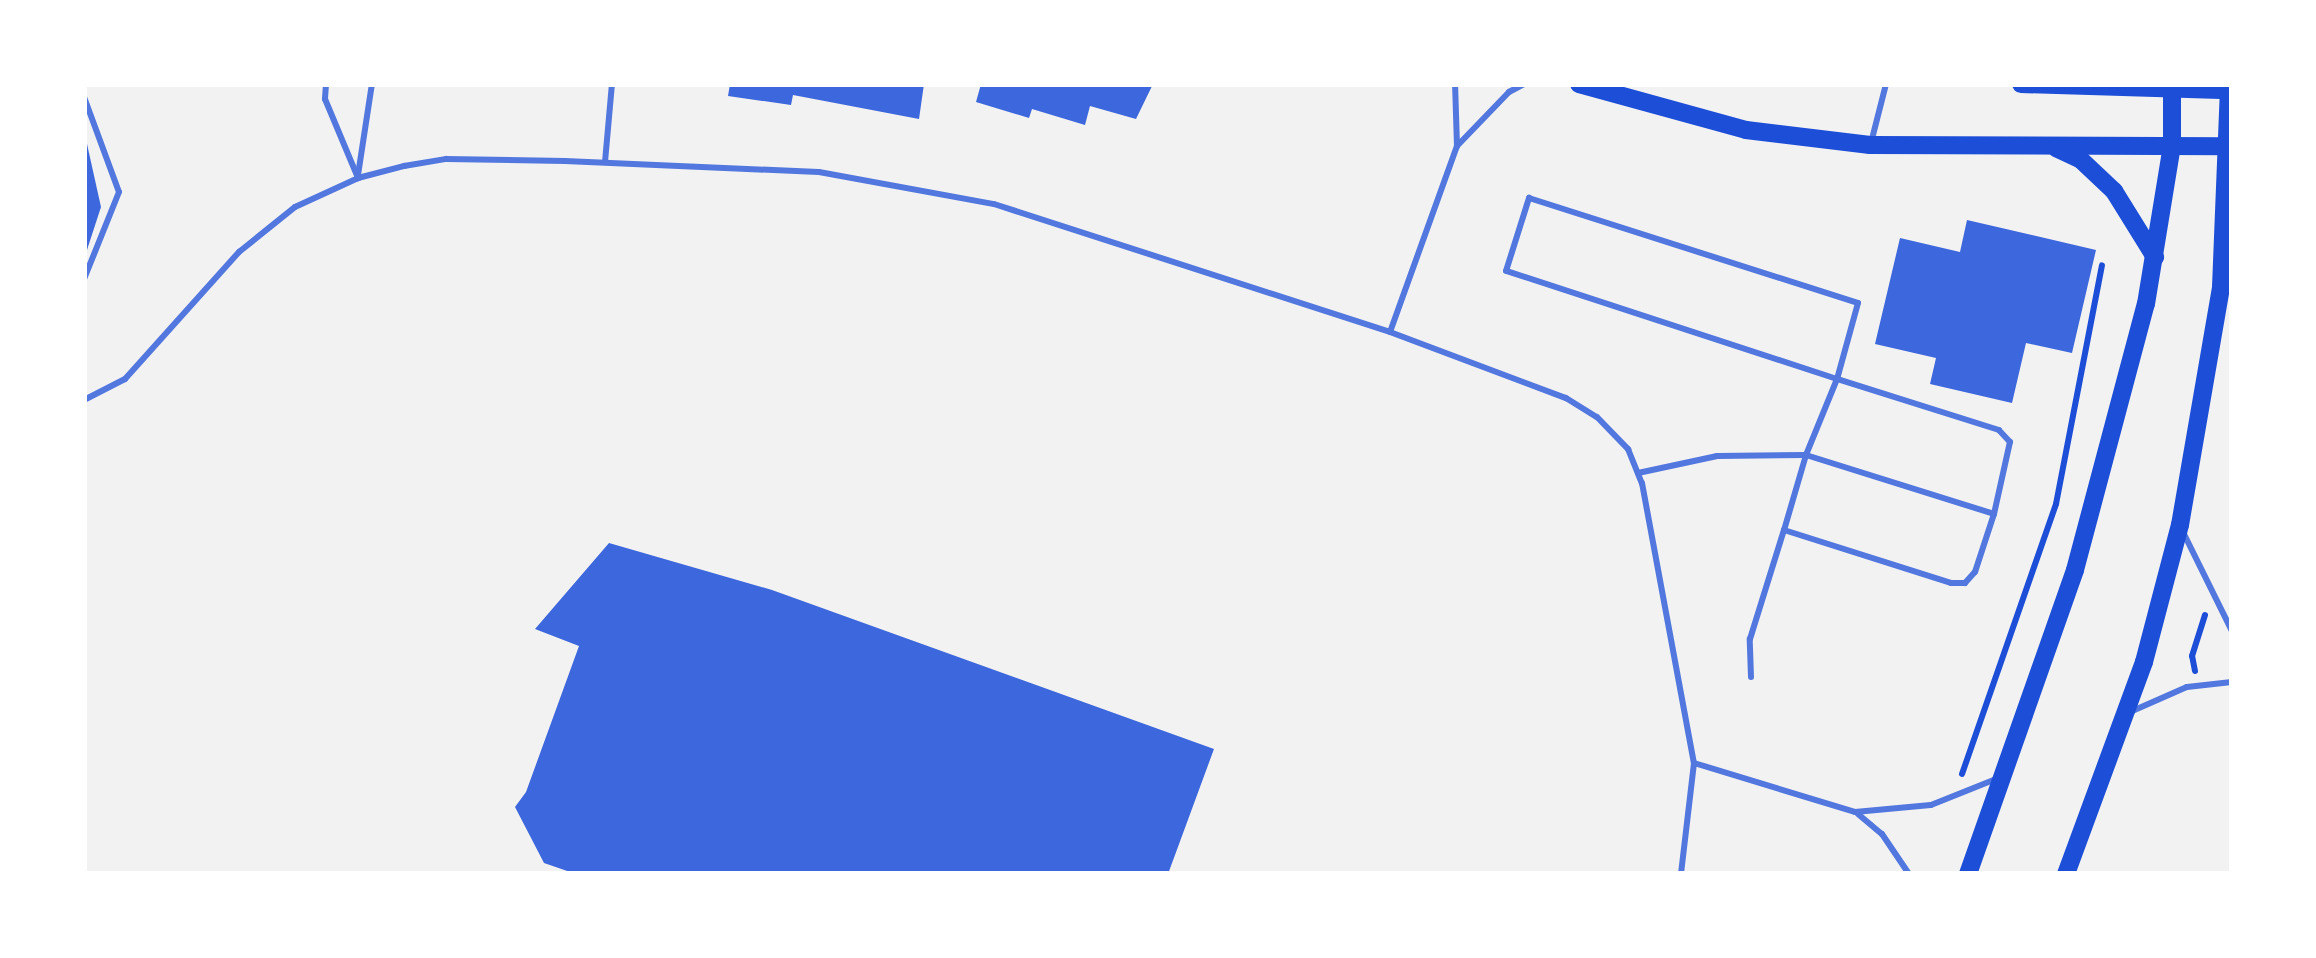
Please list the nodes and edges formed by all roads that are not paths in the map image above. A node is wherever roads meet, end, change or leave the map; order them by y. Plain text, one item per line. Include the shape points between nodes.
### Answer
1 (326, 84) edge
2 (372, 84) edge
3 (612, 84) edge
4 (1455, 84) edge
5 (1524, 84) edge
6 (1579, 84) edge
7 (1886, 84) edge
8 (2021, 84) edge
9 (2069, 85) edge
10 (2172, 87) edge
11 (2229, 87) edge
12 (84, 97) edge
13 (1870, 145) junction
14 (2049, 145) junction
15 (2172, 145) junction
16 (1457, 146) junction
17 (2228, 146) junction
18 (605, 162) junction
19 (358, 178) junction
20 (2228, 235) edge
21 (2155, 257) junction
22 (84, 279) edge
23 (1390, 332) junction
24 (2223, 335) edge
25 (1837, 379) junction
26 (84, 400) edge
27 (1806, 455) junction
28 (1638, 473) junction
29 (1994, 514) junction
30 (2180, 525) junction
31 (1784, 530) junction
32 (2232, 631) edge
33 (1751, 677) dead end
34 (2232, 682) edge
35 (2127, 713) junction
36 (1694, 763) junction
37 (2005, 775) junction
38 (1855, 812) junction
39 (1681, 874) edge
40 (1909, 874) edge
41 (1968, 874) edge
42 (2066, 874) edge

1 - 19 lane
2 - 19 lane
3 - 18 lane
4 - 16 lane
5 - 16 lane
6 - 13 main road via 1746,130
7 - 13 lane
8 - 9 main road
9 - 10 main road
10 - 11 main road
10 - 15 main road
11 - 17 main road
12 - 22 lane via 119,192
13 - 14 main road
14 - 15 main road
14 - 21 main road via 2100,176
15 - 17 main road
15 - 21 main road
16 - 23 lane
17 - 20 main road
18 - 19 lane via 446,160
18 - 23 lane via 819,172 934,190
19 - 26 lane via 296,207 239,252 125,379
20 - 24 main road
21 - 37 main road via 2075,570
23 - 28 lane via 1582,407 1628,449
24 - 30 main road
25 - 25 lane via 1858,303 1529,198 1506,271
25 - 27 lane
25 - 29 lane via 1999,430 2011,456
27 - 28 lane via 1717,456
27 - 29 lane
27 - 31 lane
28 - 36 lane
29 - 31 lane via 1965,583
30 - 32 lane
30 - 35 main road
31 - 33 lane via 1750,639
34 - 35 lane via 2187,687
35 - 42 main road
36 - 38 lane
36 - 39 lane
37 - 38 lane via 1952,798
37 - 41 main road
38 - 40 lane

